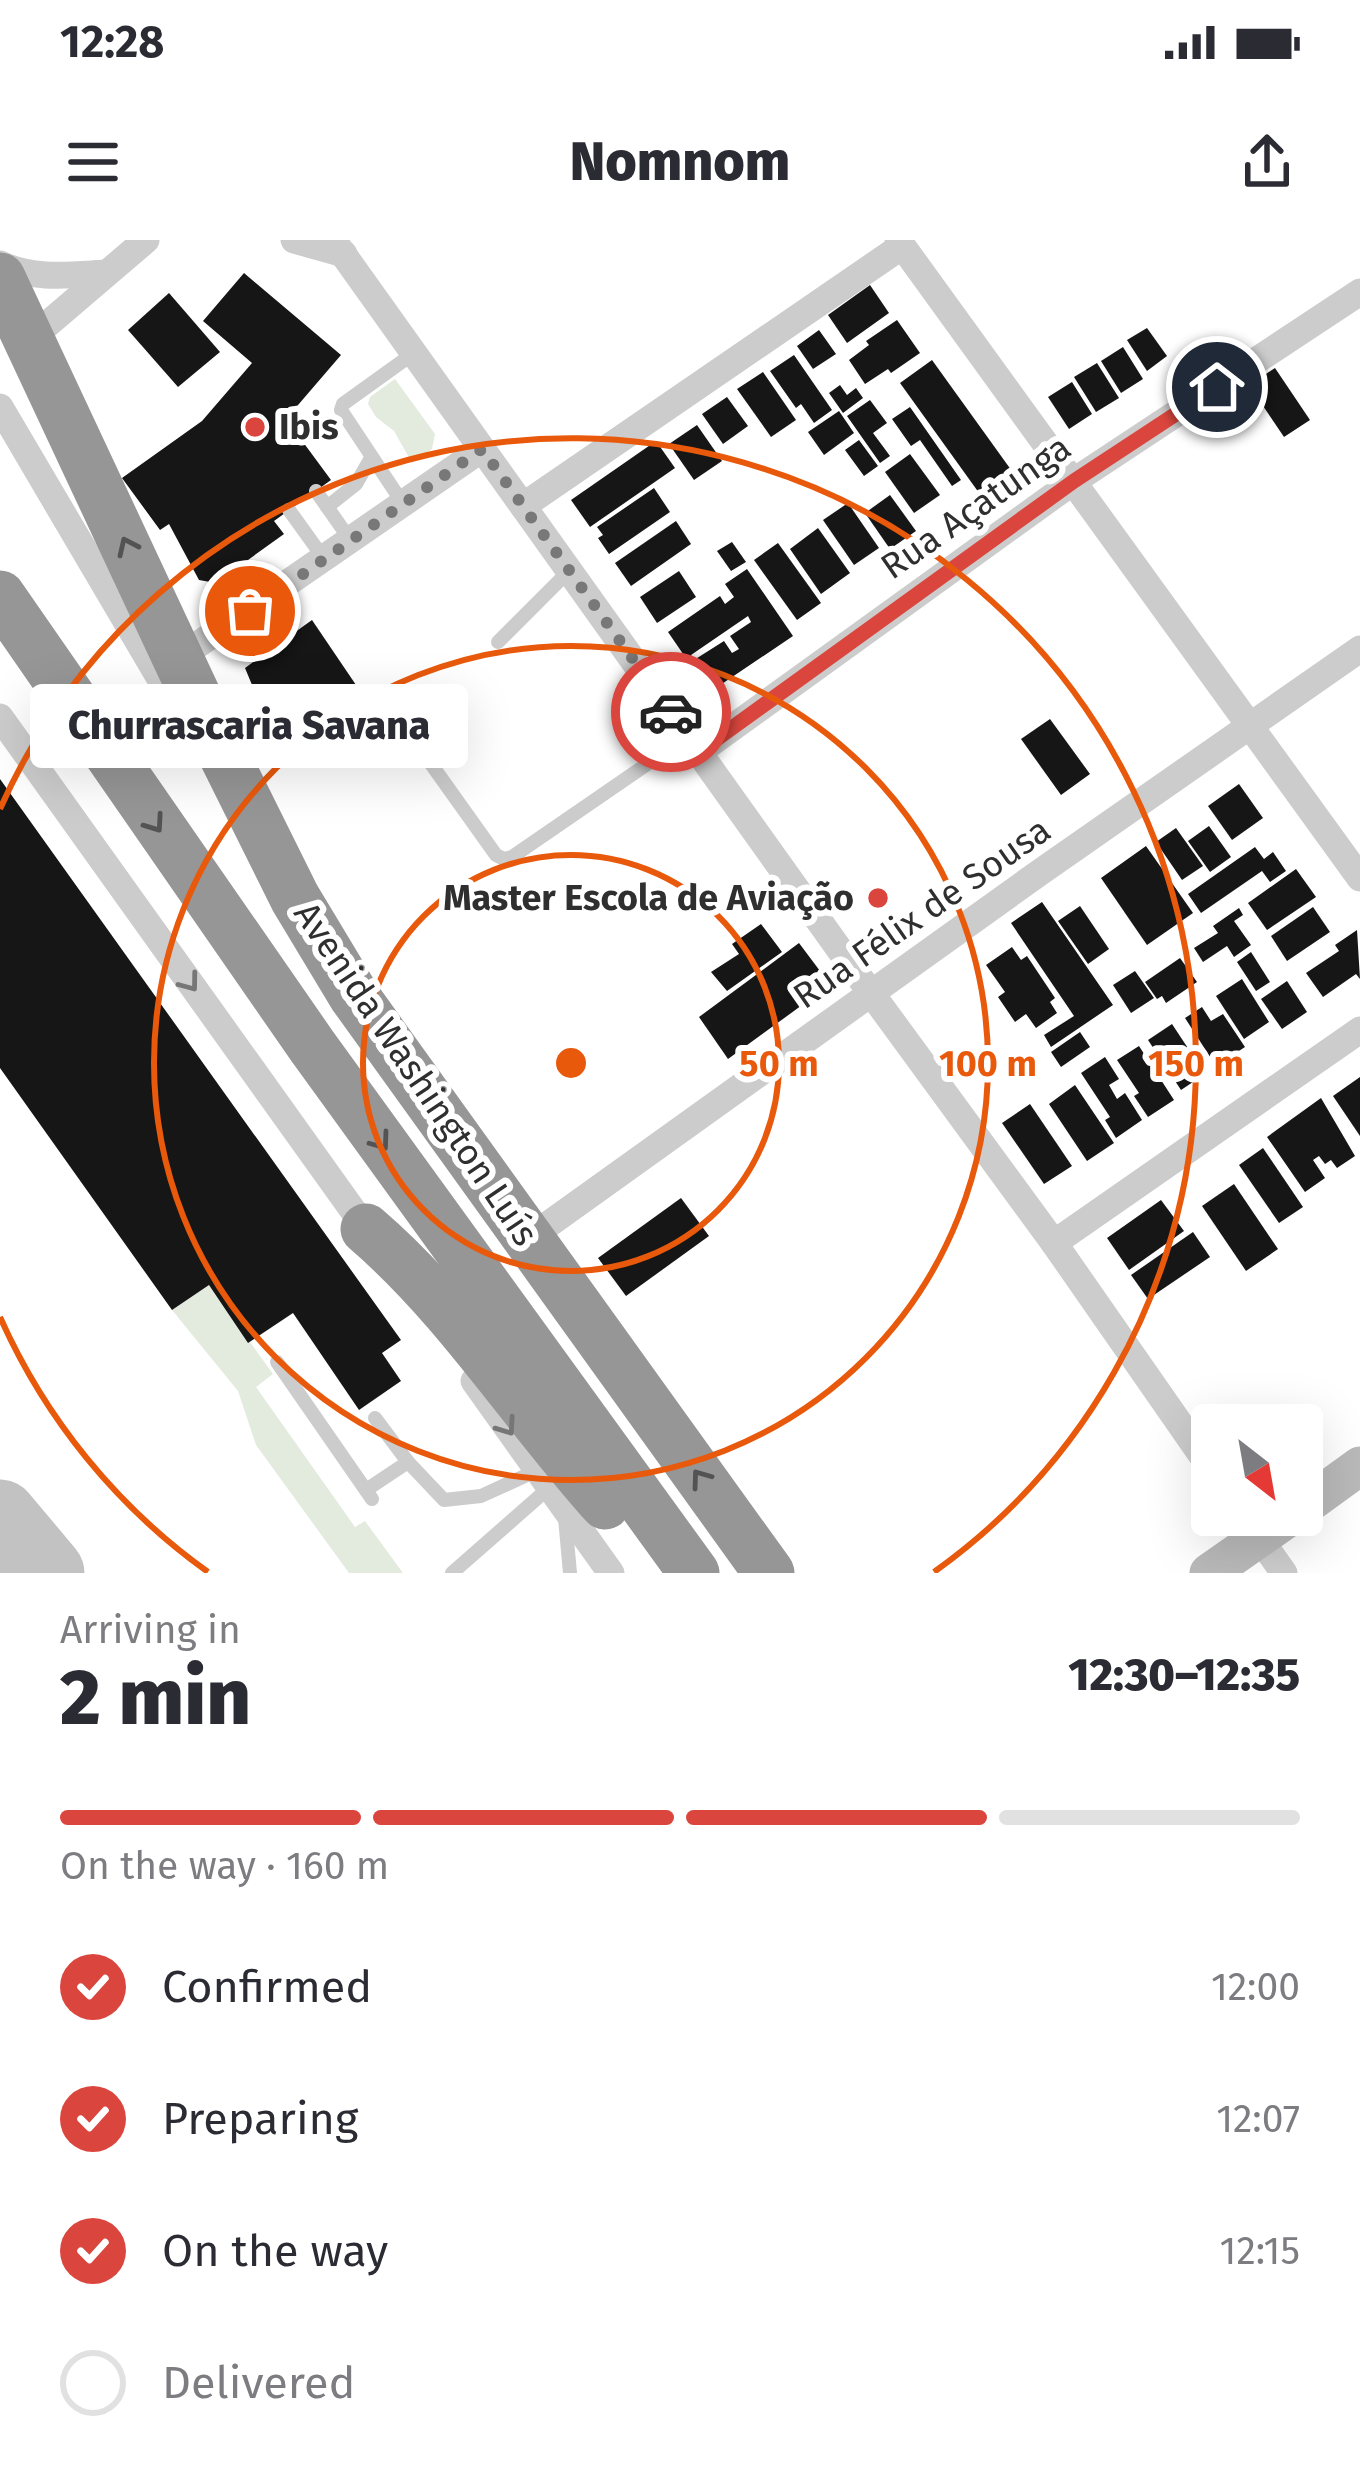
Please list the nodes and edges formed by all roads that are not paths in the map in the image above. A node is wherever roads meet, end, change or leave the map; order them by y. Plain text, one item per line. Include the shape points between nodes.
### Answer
1 (146, 240) edge
2 (294, 240) edge
3 (900, 243) edge
4 (339, 247) edge
5 (0, 264) edge
6 (106, 273) junction
7 (0, 278) edge
8 (1360, 292) edge
9 (29, 340) junction
10 (414, 353) junction
11 (0, 407) edge
12 (482, 449) junction
13 (371, 458) junction
14 (1074, 481) junction
15 (316, 491) dead end
16 (404, 505) junction
17 (524, 506) junction
18 (327, 507) junction
19 (289, 510) dead end
20 (351, 542) junction
21 (325, 560) junction
22 (569, 572) junction
23 (0, 596) edge
24 (498, 642) dead end
25 (1360, 649) edge
26 (180, 657) junction
27 (0, 717) edge
28 (1253, 727) junction
29 (211, 729) junction
30 (409, 733) dead end
31 (694, 743) junction
32 (1360, 878) edge
33 (872, 993) junction
34 (1360, 1030) edge
35 (366, 1229) junction
36 (528, 1239) junction
37 (1054, 1243) junction
38 (277, 1362) dead end
39 (374, 1418) dead end
40 (1191, 1440) edge
41 (408, 1462) junction
42 (1360, 1466) edge
43 (551, 1488) junction
44 (1323, 1493) edge
45 (1243, 1536) edge
46 (1257, 1536) edge
47 (452, 1573) edge
48 (570, 1573) edge
49 (611, 1573) edge
50 (675, 1573) edge
51 (694, 1573) edge
52 (769, 1573) edge
53 (1209, 1573) edge
54 (1284, 1573) edge

1 - 6 street
2 - 4 street
3 - 14 street
3 - 17 street
4 - 10 street
5 - 6 street via 47,276
6 - 9 street
7 - 9 highway, Avenida Washington Luís
8 - 14 street, Rua Açatunga
26 -> 9 highway, Avenida Washington Luís
10 - 12 street
10 - 13 lane via 344,404 343,418
11 - 29 street via 159,677
12 - 16 street
12 - 17 street
13 - 16 lane
13 - 18 lane via 356,484
14 - 28 street
14 - 31 street, Rua Açatunga
15 - 18 lane
16 - 20 street
17 - 22 street
18 - 20 lane
19 - 21 lane
20 - 21 street
21 - 26 street
22 - 24 lane
22 - 31 street
23 -> 51 highway, Avenida Washington Luís via 299,1028
25 - 28 street, Rua Félix de Sousa
26 - 29 highway, Avenida Washington Luís
27 -> 35 street
28 - 32 street
28 - 33 street, Rua Félix de Sousa
29 - 36 highway, Avenida Washington Luís via 354,996
30 - 31 lane via 504,859
31 - 33 street
33 - 36 street, Rua Félix de Sousa
33 - 37 street
34 - 37 street
35 -> 43 street
35 - 50 highway via 408,1265 532,1420
52 -> 36 highway, Avenida Washington Luís
37 - 40 street
38 - 41 lane via 369,1494
39 - 41 lane
41 - 43 lane via 444,1500
42 - 44 street
43 - 47 lane
43 - 48 lane
43 - 49 street
45 - 53 street
46 - 54 street

